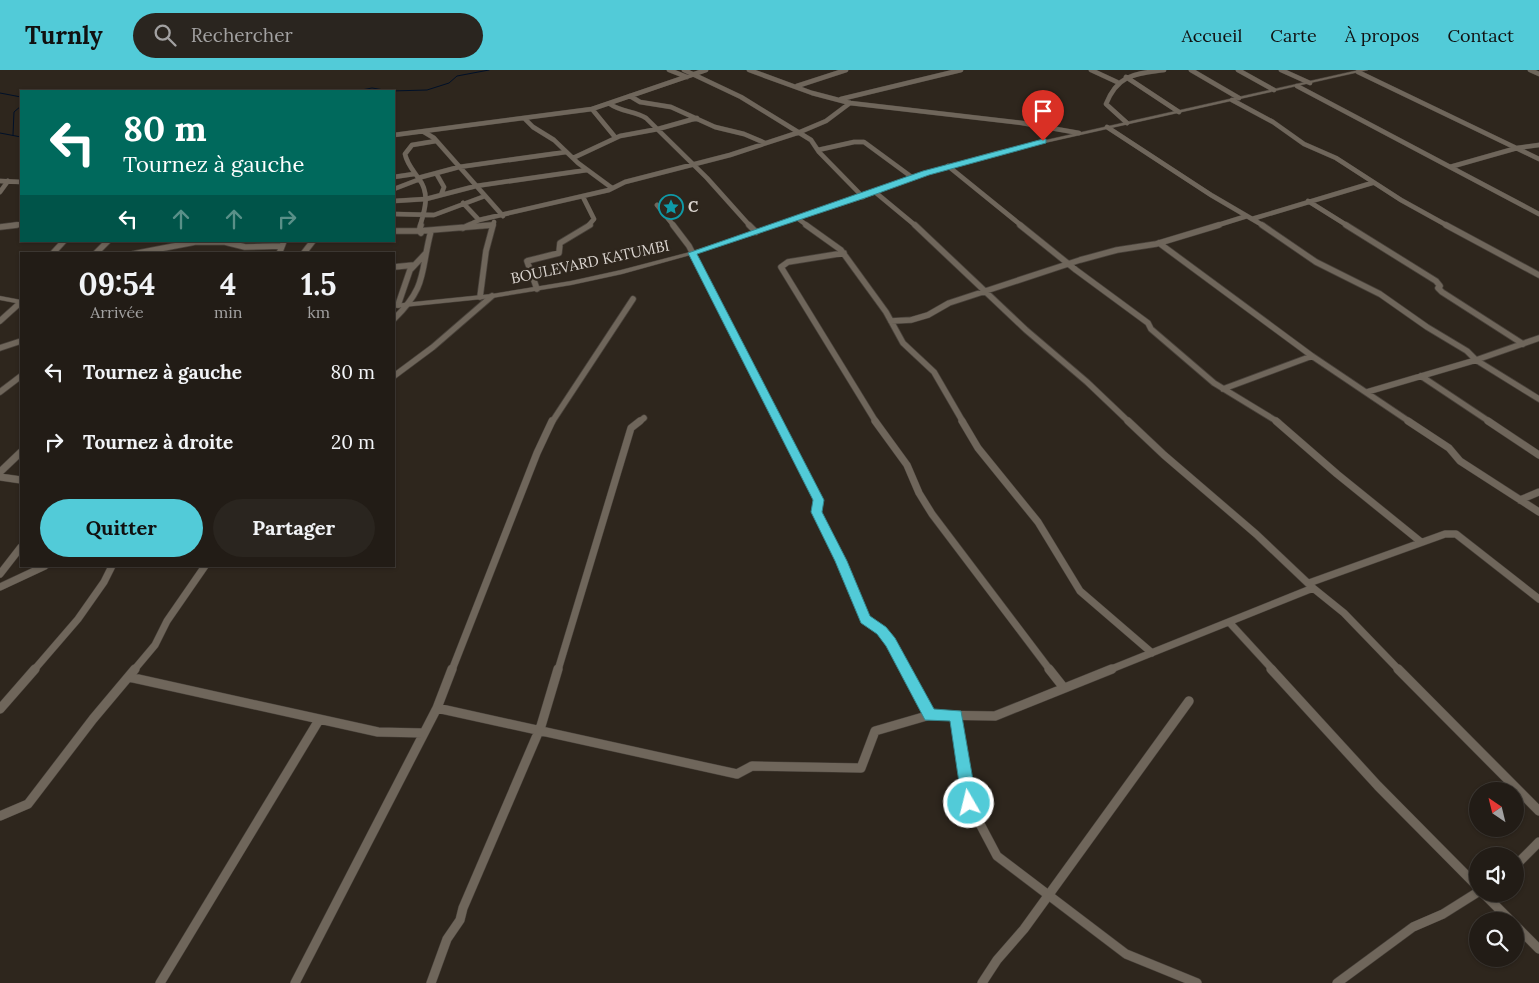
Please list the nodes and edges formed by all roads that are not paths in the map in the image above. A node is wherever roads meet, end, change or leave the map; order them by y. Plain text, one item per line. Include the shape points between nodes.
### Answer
1 (669, 70) edge
2 (684, 70) edge
3 (706, 70) edge
4 (749, 70) edge
5 (846, 70) edge
6 (961, 70) edge
7 (1091, 70) edge
8 (1164, 70) edge
9 (1191, 70) edge
10 (1238, 70) edge
11 (1281, 70) edge
12 (1366, 70) edge
13 (1530, 70) edge
14 (1358, 72) junction
15 (1539, 74) edge
16 (694, 75) junction
17 (687, 77) junction
18 (1126, 77) junction
19 (1117, 82) junction
20 (1310, 82) junction
21 (796, 86) junction
22 (1297, 86) junction
23 (1274, 90) junction
24 (630, 96) junction
25 (1239, 98) junction
26 (838, 100) junction
27 (1232, 100) junction
28 (850, 102) junction
29 (610, 104) junction
30 (592, 109) junction
31 (1180, 112) junction
32 (698, 118) junction
33 (525, 119) junction
34 (1127, 122) junction
35 (1106, 127) junction
36 (658, 129) junction
37 (423, 132) junction
38 (800, 132) junction
39 (1079, 133) junction
40 (395, 135) edge
41 (615, 137) junction
42 (436, 141) junction
43 (765, 144) junction
44 (1539, 144) edge
45 (1517, 148) junction
46 (818, 150) junction
47 (566, 152) junction
48 (574, 158) junction
49 (1539, 159) edge
50 (692, 164) junction
51 (948, 166) junction
52 (459, 167) junction
53 (1450, 167) junction
54 (587, 170) junction
55 (436, 173) junction
56 (395, 177) edge
57 (418, 177) junction
58 (913, 178) junction
59 (0, 181) edge
60 (8, 182) junction
61 (20, 182) edge
62 (1372, 183) junction
63 (476, 186) junction
64 (395, 188) edge
65 (612, 188) junction
66 (0, 192) edge
67 (874, 192) junction
68 (441, 195) junction
69 (486, 196) junction
70 (863, 196) junction
71 (583, 197) junction
72 (426, 199) junction
73 (395, 201) edge
74 (1308, 201) junction
75 (463, 203) junction
76 (657, 205) dead end
77 (395, 214) edge
78 (1539, 214) edge
79 (424, 215) junction
80 (503, 216) junction
81 (1250, 217) junction
82 (496, 218) junction
83 (797, 218) junction
84 (479, 220) junction
85 (20, 224) edge
86 (492, 225) junction
87 (0, 227) edge
88 (463, 228) junction
89 (395, 231) edge
90 (419, 231) junction
91 (432, 231) junction
92 (756, 232) junction
93 (428, 241) junction
94 (63, 242) edge
95 (107, 242) edge
96 (180, 242) edge
97 (283, 243) edge
98 (1159, 243) junction
99 (54, 252) edge
100 (97, 252) edge
101 (141, 252) edge
102 (426, 253) junction
103 (692, 253) junction
104 (844, 254) junction
105 (1070, 264) junction
106 (395, 266) edge
107 (414, 266) junction
108 (1539, 274) edge
109 (537, 289) junction
110 (986, 292) junction
111 (492, 296) junction
112 (480, 297) junction
113 (0, 298) edge
114 (633, 299) dead end
115 (20, 302) edge
116 (20, 303) edge
117 (409, 304) junction
118 (396, 306) edge
119 (395, 318) edge
120 (0, 321) edge
121 (892, 321) junction
122 (1539, 338) edge
123 (20, 341) edge
124 (1532, 341) junction
125 (1523, 344) junction
126 (1539, 345) edge
127 (0, 348) edge
128 (1312, 356) junction
129 (1476, 360) junction
130 (395, 375) edge
131 (1421, 376) junction
132 (20, 377) edge
133 (1223, 389) junction
134 (0, 392) edge
135 (1367, 392) junction
136 (1539, 400) edge
137 (644, 418) dead end
138 (20, 453) edge
139 (1539, 455) edge
140 (0, 472) edge
141 (0, 477) edge
142 (20, 480) edge
143 (1539, 492) edge
144 (1520, 500) junction
145 (1539, 512) edge
146 (1422, 542) junction
147 (20, 548) edge
148 (43, 567) edge
149 (111, 567) edge
150 (204, 567) edge
151 (0, 574) edge
152 (1311, 585) junction
153 (0, 587) edge
154 (1539, 599) edge
155 (1229, 622) junction
156 (1152, 653) junction
157 (129, 677) junction
158 (1064, 688) junction
159 (1189, 701) dead end
160 (437, 708) junction
161 (0, 709) edge
162 (930, 715) junction
163 (956, 716) junction
164 (319, 720) junction
165 (539, 730) junction
166 (423, 734) junction
167 (1539, 811) edge
168 (0, 816) edge
169 (1539, 842) edge
170 (1524, 857) edge
171 (1469, 878) edge
172 (1049, 896) junction
173 (1469, 898) edge
174 (1492, 902) edge
175 (1502, 912) edge
176 (1524, 934) edge
177 (1539, 949) edge
178 (160, 983) edge
179 (295, 983) edge
180 (431, 983) edge
181 (982, 983) edge
182 (1197, 983) edge
183 (1337, 983) edge

1 - 17 street
2 - 16 street
3 - 16 street
4 - 21 street
5 - 21 street
6 - 26 street
7 - 19 street
8 - 18 street
9 - 25 street
10 - 23 street
11 - 20 street
12 - 14 street, BOULEVARD KATUMBI
13 - 15 street
14 - 20 street, BOULEVARD KATUMBI
14 - 45 street
16 - 17 street
16 - 38 street via 741,97
17 - 24 street
18 - 19 street
18 - 31 street
19 - 34 street via 1106,104
20 - 22 street, BOULEVARD KATUMBI
21 - 26 street
22 - 23 street, BOULEVARD KATUMBI
22 - 53 street
23 - 25 street, BOULEVARD KATUMBI
24 - 29 street
24 - 32 street via 640,102 655,103
25 - 27 street, BOULEVARD KATUMBI
26 - 28 street
27 - 31 street, BOULEVARD KATUMBI
27 - 62 street via 1273,122 1304,144 1336,158
28 - 38 street via 826,121
28 - 39 street
29 - 30 street
29 - 36 street via 618,111 642,115
30 - 33 street
30 - 41 street
31 - 34 street, BOULEVARD KATUMBI
32 - 36 street
32 - 43 street
33 - 37 street
33 - 47 street
34 - 35 street, BOULEVARD KATUMBI
35 - 39 street, BOULEVARD KATUMBI
35 - 81 street
36 - 41 street
36 - 50 street
37 - 40 street
37 - 42 street
38 - 43 street
38 - 46 street
39 - 51 street, BOULEVARD KATUMBI
41 - 48 street
42 - 52 street
42 - 57 street via 415,144 406,150 407,163
43 - 50 street
44 - 45 street
45 - 49 street
45 - 53 street
46 - 58 street via 864,142
46 - 70 street
47 - 48 street
47 - 52 street
48 - 54 street
50 - 65 street
50 - 92 street
51 - 58 street, BOULEVARD KATUMBI
51 - 105 street
52 - 55 street
52 - 63 street
53 - 78 street
54 - 63 street
54 - 65 street
55 - 57 street
55 - 68 street via 444,187
56 - 57 street
57 - 64 street
57 - 72 street via 425,187
58 - 67 street, BOULEVARD KATUMBI
59 - 60 street
60 - 61 street
60 - 66 street
62 - 74 street
62 - 108 street
63 - 68 street
63 - 69 street
65 - 71 street
67 - 70 street, BOULEVARD KATUMBI
67 - 110 street via 908,218
68 - 72 street
69 - 75 street
69 - 80 street
70 - 83 street, BOULEVARD KATUMBI
71 - 80 street
71 - 109 street via 593,214 592,223 560,243 559,253 527,261
72 - 73 street
72 - 79 street
74 - 81 street
74 - 125 street via 1436,281 1442,292
75 - 79 street via 434,215
75 - 84 street
76 - 103 street
77 - 79 street
79 - 90 street
80 - 82 street
81 - 98 street
81 - 129 street via 1324,266 1380,294
82 - 84 street
82 - 86 street
83 - 92 street, BOULEVARD KATUMBI
83 - 104 street
84 - 88 street
85 - 87 street
86 - 88 street
86 - 112 street
88 - 91 street
89 - 90 street
90 - 91 street
90 - 93 street
91 - 93 street
92 - 103 street, BOULEVARD KATUMBI
93 - 102 street
94 - 99 street
95 - 100 street
96 - 97 street via 225,242 245,247
96 - 101 street
98 - 105 street via 1117,250
98 - 128 street
102 - 107 street
102 - 117 street via 417,289
103 - 109 street, BOULEVARD KATUMBI via 622,272
103 - 162 street via 818,500 816,512 866,619 890,642
104 - 121 street
104 - 158 street via 788,262 781,267 868,411 907,465 932,514
105 - 110 street
105 - 133 street via 1148,323 1196,369
106 - 107 street
107 - 118 street
109 - 111 street, BOULEVARD KATUMBI
110 - 121 street via 949,303 921,317
110 - 152 street
111 - 112 street, BOULEVARD KATUMBI
111 - 130 street
112 - 117 street, BOULEVARD KATUMBI
113 - 115 street
114 - 160 street via 578,386 556,413 537,453
116 - 120 street
117 - 118 street, BOULEVARD KATUMBI
117 - 119 street
121 - 156 street via 903,343 934,372 978,448 1038,522 1080,591
122 - 124 street
123 - 127 street
124 - 125 street
124 - 126 street
125 - 129 street
128 - 133 street
128 - 135 street
129 - 131 street
129 - 136 street
131 - 135 street
131 - 139 street
132 - 134 street
133 - 146 street via 1283,426
135 - 144 street via 1449,448 1460,461
137 - 165 street via 632,428 629,436
138 - 140 street
141 - 142 street
143 - 144 street
144 - 145 street
146 - 152 street
146 - 154 street via 1445,534 1456,534
147 - 151 street
148 - 153 street
149 - 161 street via 78,619
150 - 157 street via 167,621 155,645
152 - 155 street
152 - 167 street via 1344,613
155 - 156 street
155 - 171 street via 1378,786
156 - 158 street
157 - 164 street
157 - 168 street via 28,804
158 - 163 street via 995,716
159 - 172 street
160 - 165 street
160 - 166 street
162 - 163 street
162 - 165 street via 875,730 861,768 752,766 736,774
163 - 172 street via 969,803 997,856
164 - 166 street via 378,732
164 - 178 street
165 - 180 street via 460,920 447,939
166 - 179 street
169 - 170 street
172 - 181 street
172 - 182 street via 1126,954
173 - 183 street via 1413,927
174 - 175 street
176 - 177 street

